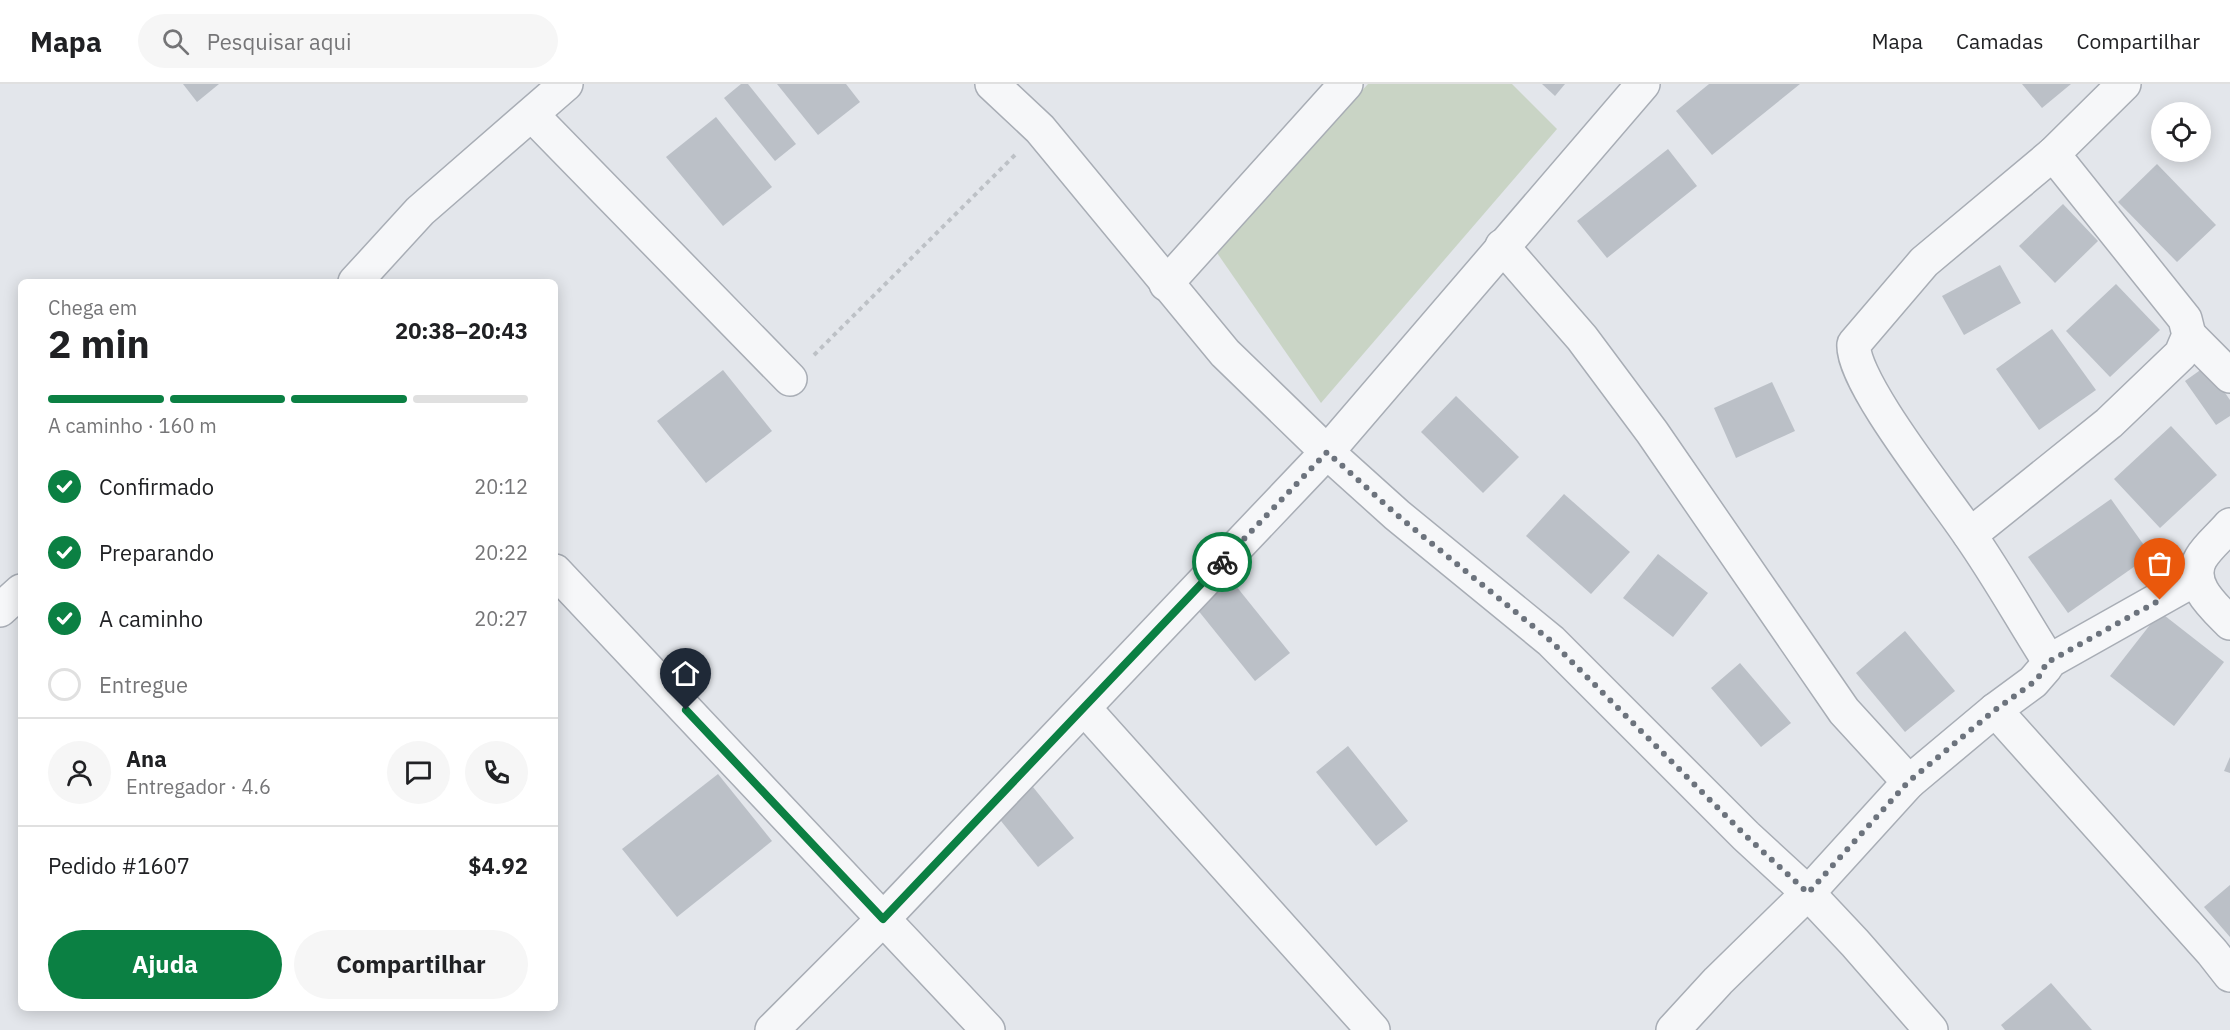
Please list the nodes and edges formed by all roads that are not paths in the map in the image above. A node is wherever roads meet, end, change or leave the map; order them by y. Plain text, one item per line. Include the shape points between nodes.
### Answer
1 (566, 84) edge
2 (992, 84) edge
3 (1346, 84) edge
4 (1643, 84) edge
5 (2124, 84) edge
6 (532, 115) junction
7 (2053, 154) junction
8 (1502, 246) junction
9 (370, 275) edge
10 (1166, 284) junction
11 (2189, 335) junction
12 (2230, 376) edge
13 (790, 379) road end
14 (1327, 452) junction
15 (2230, 525) edge
16 (1970, 535) junction
17 (558, 574) edge
18 (2197, 578) junction
19 (18, 594) edge
20 (0, 610) edge
21 (2230, 623) edge
22 (2046, 663) junction
23 (1084, 708) junction
24 (1995, 710) junction
25 (1908, 782) junction
26 (1808, 893) junction
27 (883, 919) junction
28 (2230, 975) edge
29 (772, 1030) edge
30 (988, 1030) edge
31 (1373, 1030) edge
32 (1673, 1030) edge
33 (1930, 1030) edge

1 - 6 street
2 - 10 street via 1040,129
3 - 10 street
4 - 8 street
5 - 7 street
6 - 9 street via 420,212
6 - 13 street
7 - 11 street via 2185,319
7 - 16 street via 1924,262 1854,344 1855,356 1879,406
8 - 14 street
8 - 25 street via 1582,338 1652,432 1844,711
10 - 14 street via 1224,353
11 - 12 street
11 - 16 street via 2181,354 2109,423
14 - 23 street
14 - 26 street via 1397,515 1551,641
15 - 18 street via 2200,558
16 - 22 street via 2047,658
17 - 27 street
18 - 21 street via 2200,588
18 - 22 street
19 - 20 street
22 - 24 street via 2034,682
23 - 27 street
23 - 31 street
24 - 25 street
24 - 28 street
25 - 26 street
26 - 32 street
26 - 33 street
27 - 29 street
27 - 30 street

